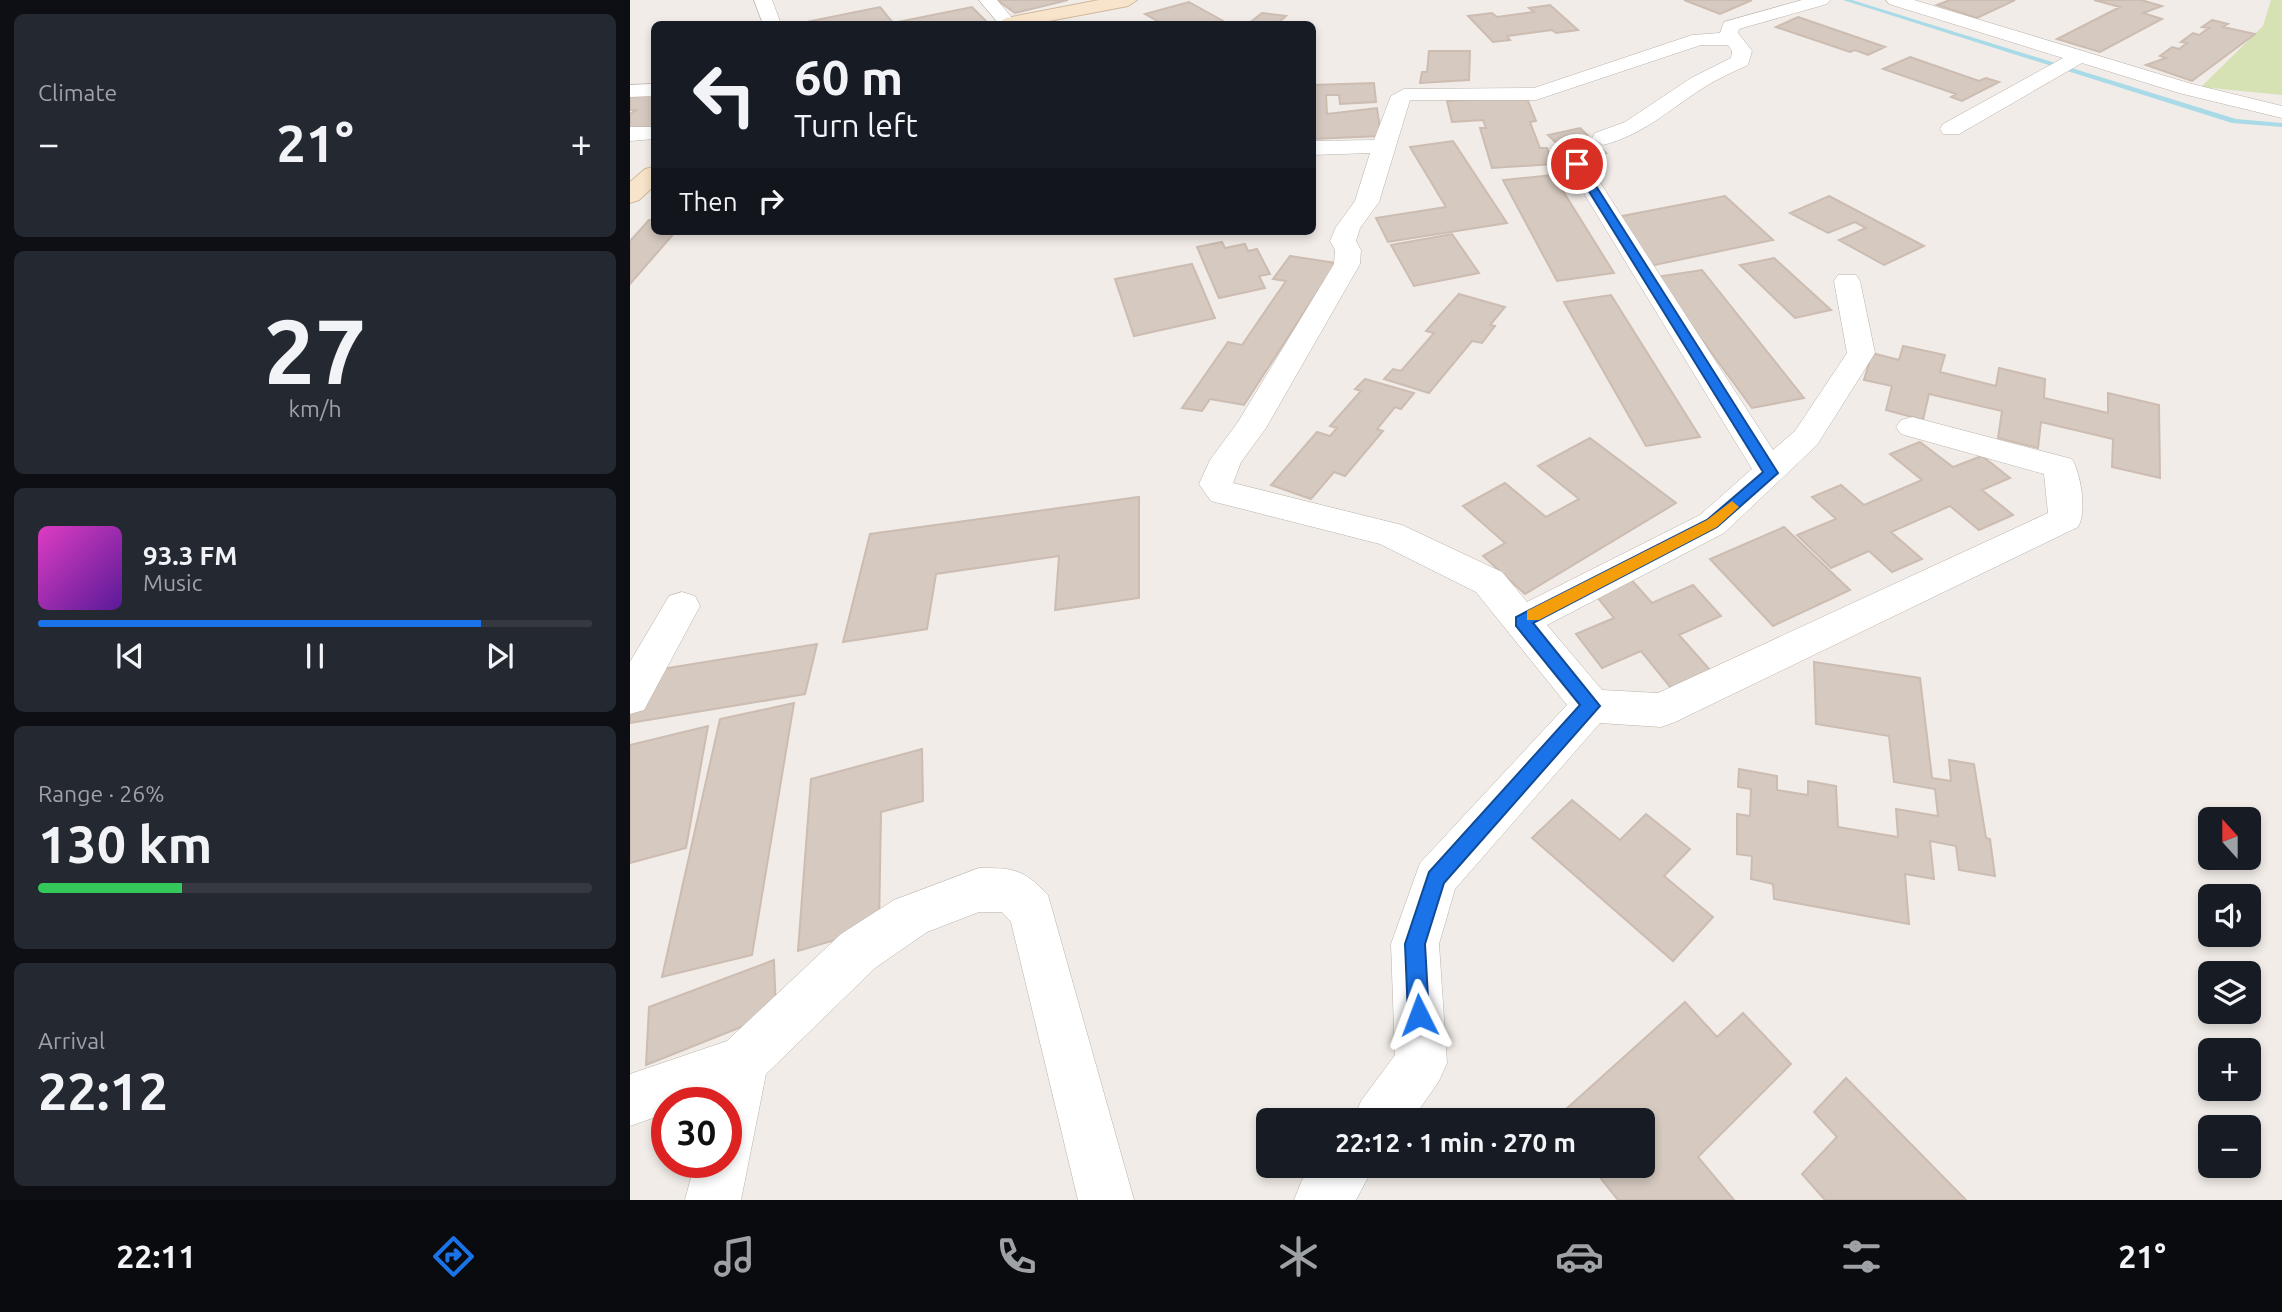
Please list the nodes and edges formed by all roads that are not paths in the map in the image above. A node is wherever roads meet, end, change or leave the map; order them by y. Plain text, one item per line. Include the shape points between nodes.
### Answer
1 (763, 0) edge
2 (988, 0) edge
3 (1128, 0) edge
4 (1895, 0) edge
5 (1819, 1) edge
6 (770, 21) edge
7 (1005, 21) edge
8 (1022, 21) edge
9 (1733, 39) junction
10 (2069, 63) junction
11 (651, 90) edge
12 (630, 91) edge
13 (2282, 112) edge
14 (1951, 129) dead end
15 (630, 134) edge
16 (651, 134) edge
17 (1603, 138) dead end
18 (1383, 146) junction
19 (1316, 148) edge
20 (1577, 164) dead end
21 (1847, 281) dead end
22 (1912, 427) dead end
23 (1771, 473) junction
24 (682, 606) dead end
25 (1522, 621) junction
26 (630, 698) edge
27 (1591, 706) junction
28 (743, 1061) junction
29 (738, 1087) edge
30 (630, 1100) edge
31 (1389, 1108) edge
32 (718, 1178) edge
33 (1338, 1178) edge
34 (713, 1200) edge
35 (1106, 1200) edge
36 (1322, 1200) edge

1 - 6 street
2 - 7 street
3 - 8 main road
4 - 10 street
5 - 9 street via 1731,26
9 - 17 street via 1742,51 1741,61 1698,82 1633,127
9 - 18 street via 1699,39 1536,94 1401,96
10 - 13 street
10 - 14 street
11 - 12 street
15 - 16 street
18 - 19 street
18 - 25 street via 1372,191 1343,241 1347,264 1250,428 1226,460 1216,484 1223,493 1390,534 1489,582
20 - 23 street
21 - 23 street via 1861,352 1806,438
22 - 27 street via 2060,467 2066,519 1661,710
23 - 25 street via 1712,524
24 - 26 street
25 - 27 street
27 - 31 street via 1436,878 1415,944 1421,1063
28 - 29 street
28 - 30 street
28 - 35 street via 858,951 911,916 979,890 1012,890 1032,911
32 - 34 street
33 - 36 street

